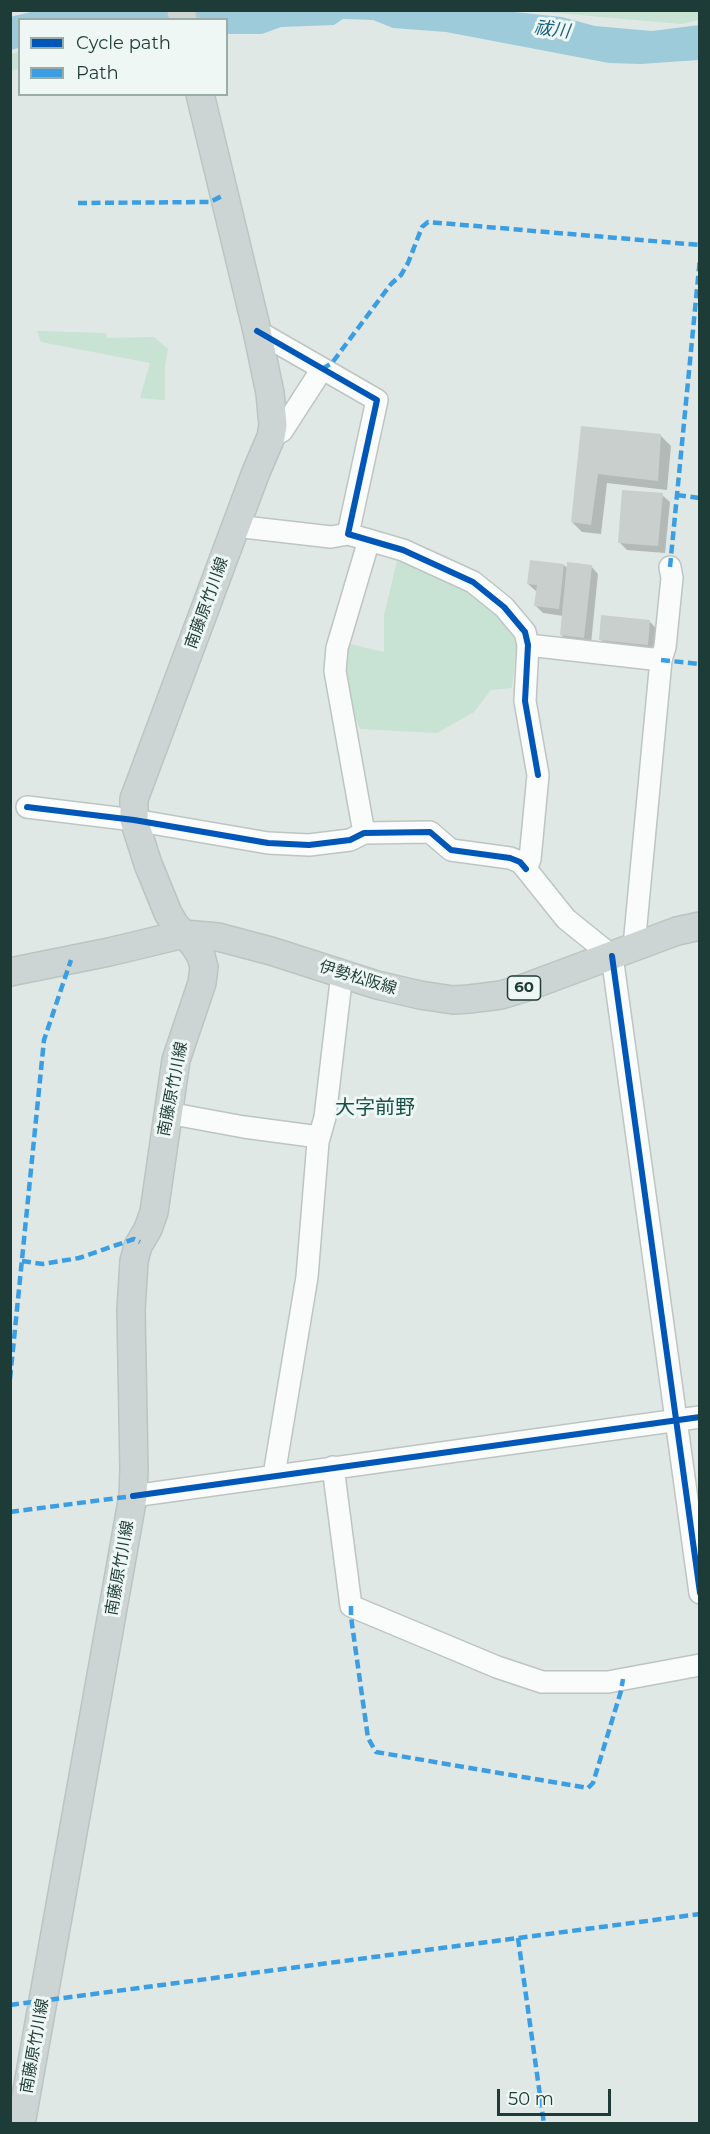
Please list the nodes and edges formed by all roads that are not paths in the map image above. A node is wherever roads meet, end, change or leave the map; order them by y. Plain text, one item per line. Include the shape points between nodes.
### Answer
1 (200, 96) edge
2 (256, 331) junction
3 (322, 369) junction
4 (271, 437) junction
5 (235, 526) junction
6 (348, 534) junction
7 (369, 540) junction
8 (670, 567) dead end
9 (528, 645) junction
10 (661, 660) junction
11 (27, 807) dead end
12 (134, 820) junction
13 (364, 833) junction
14 (526, 869) junction
15 (699, 926) edge
16 (184, 934) junction
17 (623, 951) junction
18 (10, 972) edge
19 (342, 973) junction
20 (168, 1113) junction
21 (319, 1137) junction
22 (699, 1417) edge
23 (676, 1420) junction
24 (333, 1467) junction
25 (274, 1476) junction
26 (133, 1496) junction
27 (699, 1593) edge
28 (699, 1665) edge
29 (21, 2124) edge

1 - 2 main road, 南藤原竹川線
2 - 3 street
2 - 4 main road, 南藤原竹川線 via 270,393
3 - 4 street via 282,431
3 - 6 street via 377,400
4 - 5 main road, 南藤原竹川線
5 - 6 street via 331,537
5 - 12 main road, 南藤原竹川線 via 134,799
6 - 7 street
7 - 9 street via 403,550 473,582 504,607 525,632
7 - 13 street via 337,648 335,671
8 - 10 street via 672,578
9 - 10 street
9 - 14 street via 525,702 538,775
10 - 17 street
11 - 12 street
12 - 13 street via 268,843 309,845 350,840
12 - 16 main road, 南藤原竹川線 via 168,913
13 - 14 street via 430,832 451,850 510,858
14 - 17 street via 566,919
15 - 17 main road, 伊勢松阪線 / 60
16 - 18 main road, 伊勢松阪線 / 60
16 - 19 main road, 伊勢松阪線 / 60 via 218,937
16 - 20 main road, 南藤原竹川線 via 201,956 204,967 176,1060
17 - 19 main road, 伊勢松阪線 / 60 via 524,988 469,999 420,995
17 - 23 street
19 - 21 street via 325,1117
20 - 21 street
20 - 26 main road, 南藤原竹川線 via 154,1212 138,1246 132,1289
21 - 25 street via 307,1277
22 - 23 street
23 - 24 street
23 - 27 street
24 - 25 street
24 - 28 street via 351,1606 542,1682 608,1682
25 - 26 street
26 - 29 main road, 南藤原竹川線

